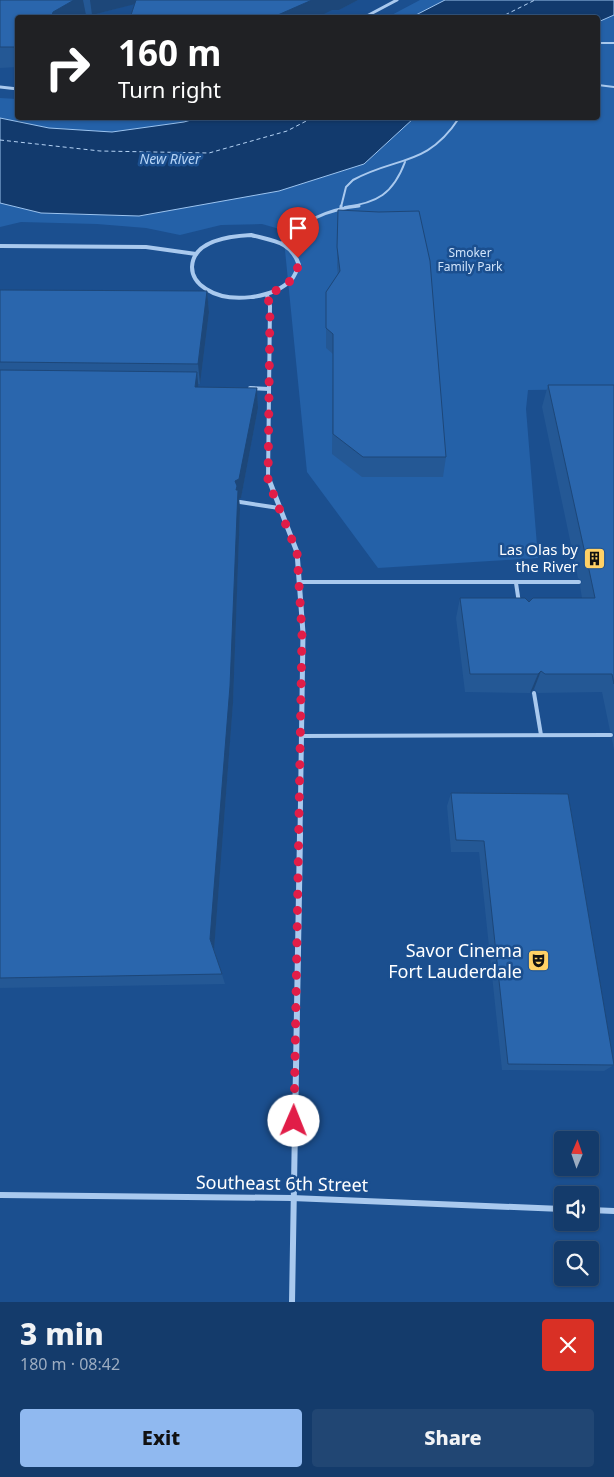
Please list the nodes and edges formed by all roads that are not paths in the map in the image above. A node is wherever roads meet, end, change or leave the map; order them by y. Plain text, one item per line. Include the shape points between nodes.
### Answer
1 (397, 0) edge
2 (370, 15) edge
3 (600, 43) edge
4 (614, 43) edge
5 (600, 85) edge
6 (0, 87) edge
7 (614, 87) edge
8 (15, 89) edge
9 (457, 120) edge
10 (405, 162) junction
11 (340, 208) junction
12 (282, 243) junction
13 (0, 246) edge
14 (196, 254) junction
15 (267, 295) junction
16 (239, 388) edge
17 (269, 389) junction
18 (240, 502) edge
19 (279, 508) junction
20 (299, 582) junction
21 (579, 582) dead end
22 (516, 583) junction
23 (520, 609) edge
24 (534, 693) edge
25 (541, 735) junction
26 (611, 735) dead end
27 (301, 736) junction
28 (0, 1195) edge
29 (292, 1198) junction
30 (554, 1209) edge
31 (599, 1210) edge
32 (614, 1211) edge
33 (292, 1302) edge

1 - 2 street
3 - 4 lane
5 - 7 lane
6 - 8 street
9 - 10 lane via 444,140
10 - 11 lane via 389,191 363,205
10 - 11 lane via 356,178 347,186
11 - 12 lane via 299,226
12 - 14 street via 267,237 235,236 219,239
12 - 15 street via 298,258 299,268 283,288
13 - 14 street via 146,247
14 - 15 street via 191,263 192,274 199,284 212,292 229,297
15 - 17 street via 270,306
16 - 17 street
17 - 19 street via 268,481
18 - 19 lane
19 - 20 street via 297,552
20 - 22 lane
20 - 27 street
21 - 22 lane
22 - 23 lane
24 - 25 lane
25 - 26 lane
25 - 27 lane
27 - 29 street
28 - 29 street, Southeast 6th Street
29 - 30 street, Southeast 6th Street
29 - 33 street
31 - 32 street

